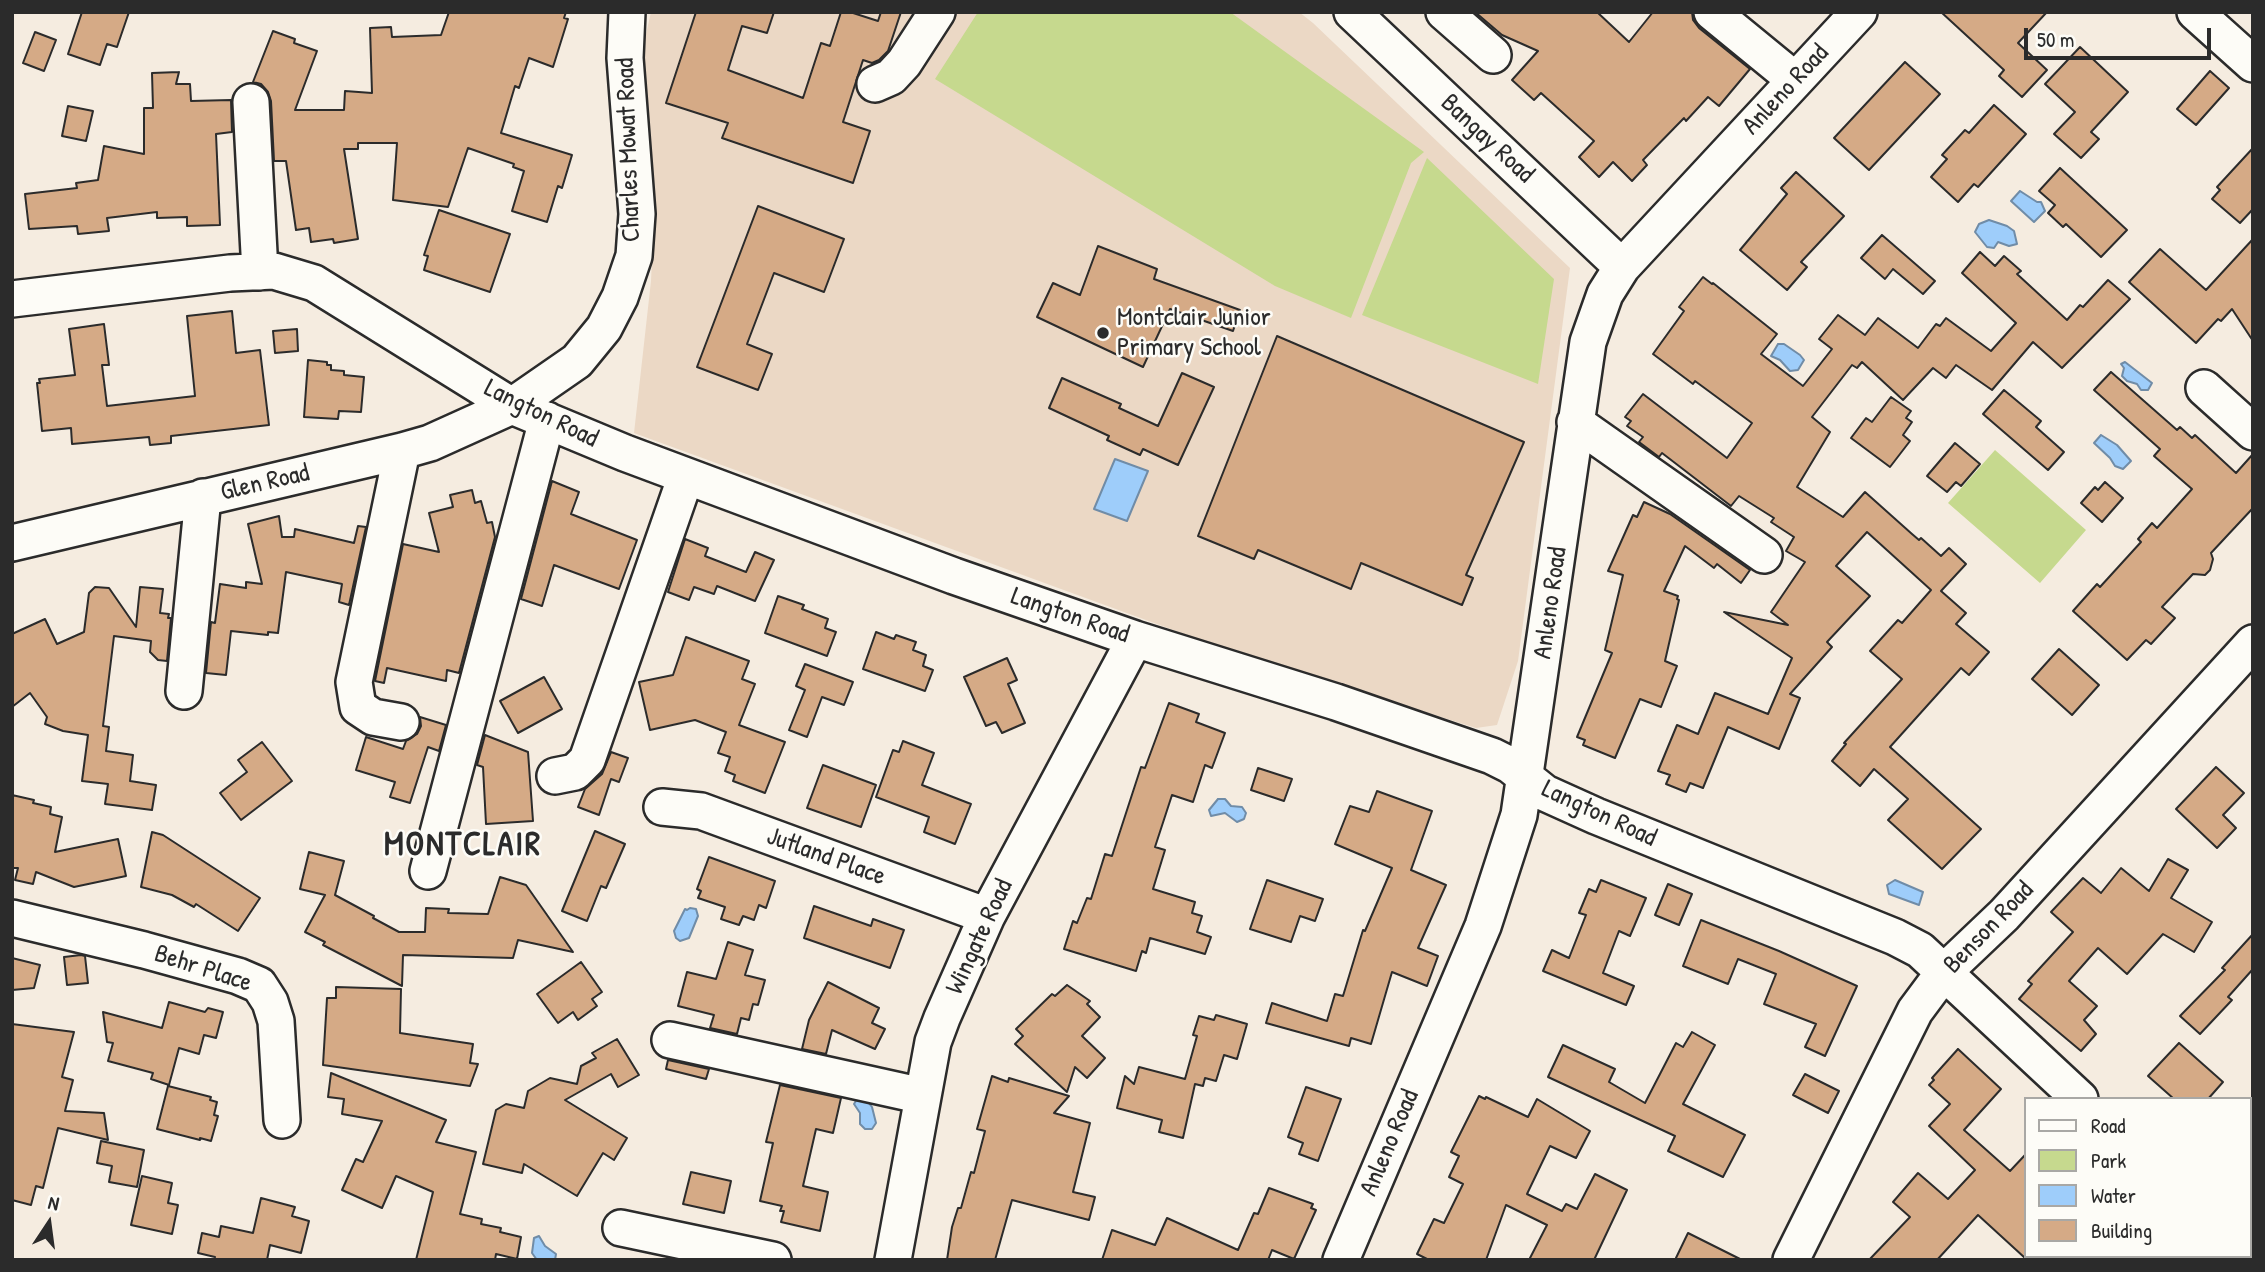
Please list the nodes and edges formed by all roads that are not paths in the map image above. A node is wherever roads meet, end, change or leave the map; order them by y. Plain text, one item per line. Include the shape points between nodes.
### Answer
1 (627, 12) edge
2 (937, 12) edge
3 (1444, 12) edge
4 (1712, 12) edge
5 (1858, 12) edge
6 (2196, 12) edge
7 (1373, 18) edge
8 (1493, 55) dead end
9 (2253, 64) edge
10 (1795, 80) junction
11 (875, 84) dead end
12 (251, 102) dead end
13 (1622, 267) junction
14 (260, 272) junction
15 (12, 299) edge
16 (2204, 388) dead end
17 (512, 406) junction
18 (547, 421) junction
19 (1575, 422) junction
20 (2253, 432) edge
21 (402, 451) junction
22 (686, 476) junction
23 (203, 497) junction
24 (12, 543) edge
25 (1763, 555) dead end
26 (1135, 639) junction
27 (2253, 643) edge
28 (184, 691) dead end
29 (401, 722) dead end
30 (555, 776) dead end
31 (1525, 779) junction
32 (662, 807) dead end
33 (428, 871) dead end
34 (987, 916) junction
35 (12, 918) edge
36 (1944, 972) junction
37 (670, 1040) dead end
38 (923, 1096) junction
39 (2078, 1097) edge
40 (282, 1120) dead end
41 (621, 1228) dead end
42 (773, 1260) edge
43 (893, 1260) edge
44 (1341, 1260) edge
45 (1791, 1260) edge

1 - 17 street, Charles Mowat Road via 625,58 638,214 634,256 604,328 577,361
2 - 11 street via 904,63 891,77
3 - 8 street
4 - 10 street
5 - 10 street, Anleno Road
6 - 9 street
7 - 13 street, Bangay Road
10 - 13 street, Anleno Road
12 - 14 street
13 - 19 street, Anleno Road via 1605,294 1588,342
14 - 15 street, Langton Road
14 - 17 street, Langton Road via 284,273 314,283
16 - 20 street
17 - 18 street, Langton Road
17 - 21 street, Glen Road
18 - 22 street, Langton Road
18 - 33 street
19 - 25 street
19 - 31 street, Anleno Road
21 - 23 street, Glen Road
21 - 29 street via 354,681 358,707 373,717
22 - 26 street, Langton Road
22 - 30 street via 587,760 575,772
23 - 24 street, Glen Road
23 - 28 street
26 - 31 street, Langton Road via 1492,755
26 - 34 street, Wingate Road
27 - 36 street, Benson Road via 2004,915
31 - 36 street, Langton Road via 1596,817 1895,937 1920,950
31 - 44 street, Anleno Road via 1512,841 1483,926
32 - 34 street, Jutland Place via 701,811
34 - 38 street, Wingate Road via 933,1042
35 - 40 street, Behr Place via 144,950 259,985 276,1021
36 - 39 street, Langton Road
36 - 45 street, Benson Road via 1915,1011
37 - 38 street
38 - 43 street, Wingate Road
41 - 42 street

